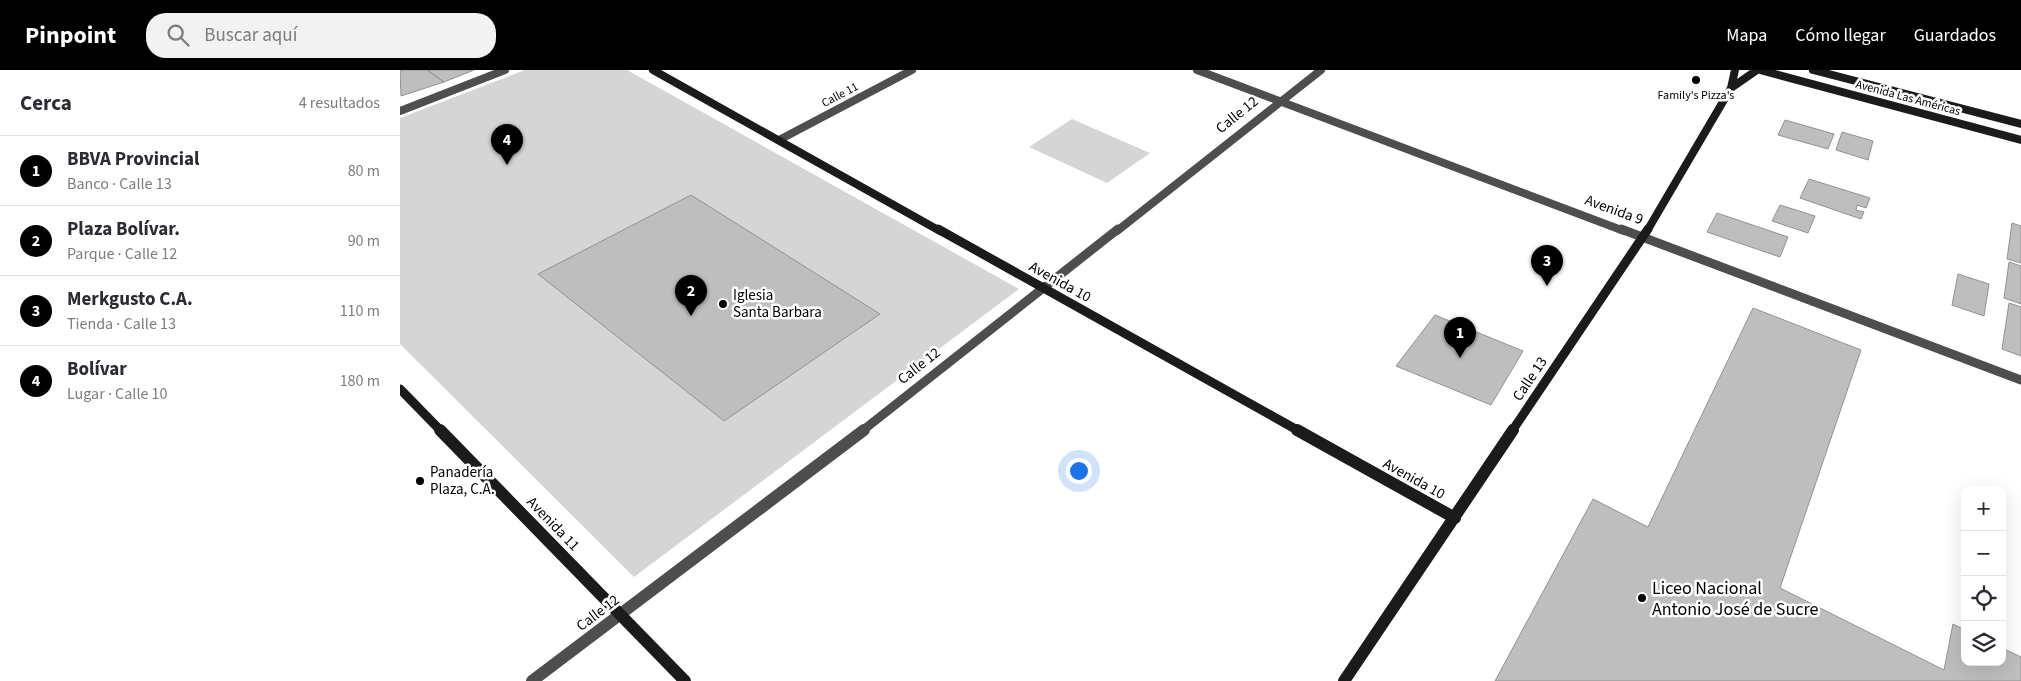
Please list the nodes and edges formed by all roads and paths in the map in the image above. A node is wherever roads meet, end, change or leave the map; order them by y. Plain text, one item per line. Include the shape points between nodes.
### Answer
1 (505, 70) edge
2 (653, 70) edge
3 (912, 70) edge
4 (1197, 70) edge
5 (1321, 70) edge
6 (1736, 70) edge
7 (1759, 70) edge
8 (1813, 70) edge
9 (1732, 88) junction
10 (1279, 101) junction
11 (400, 111) edge
12 (2021, 124) edge
13 (778, 140) junction
14 (2021, 140) edge
15 (1643, 237) junction
16 (1044, 289) junction
17 (2021, 380) edge
18 (400, 389) edge
19 (1454, 518) junction
20 (621, 615) junction
21 (532, 681) edge
22 (685, 681) edge
23 (1344, 681) edge

1 - 11 street
2 - 13 main road, Avenida 10
3 - 13 street, Calle 11
4 - 10 street, Avenida 9
5 - 10 street, Calle 12
6 - 9 main road, Calle 13
7 - 9 main road, Calle 13
7 - 14 main road, Avenida Las Américas
8 - 12 main road, Avenida Las Américas
9 - 15 main road, Calle 13
10 - 15 street, Avenida 9
10 - 16 street, Calle 12
13 - 16 main road, Avenida 10
15 - 17 street, Avenida 9
15 - 19 main road, Calle 13
16 - 19 main road, Avenida 10
16 - 20 street, Calle 12
18 - 20 main road, Avenida 11
19 - 23 main road, Calle 13
20 - 21 street, Calle 12
20 - 22 main road, Avenida 11

